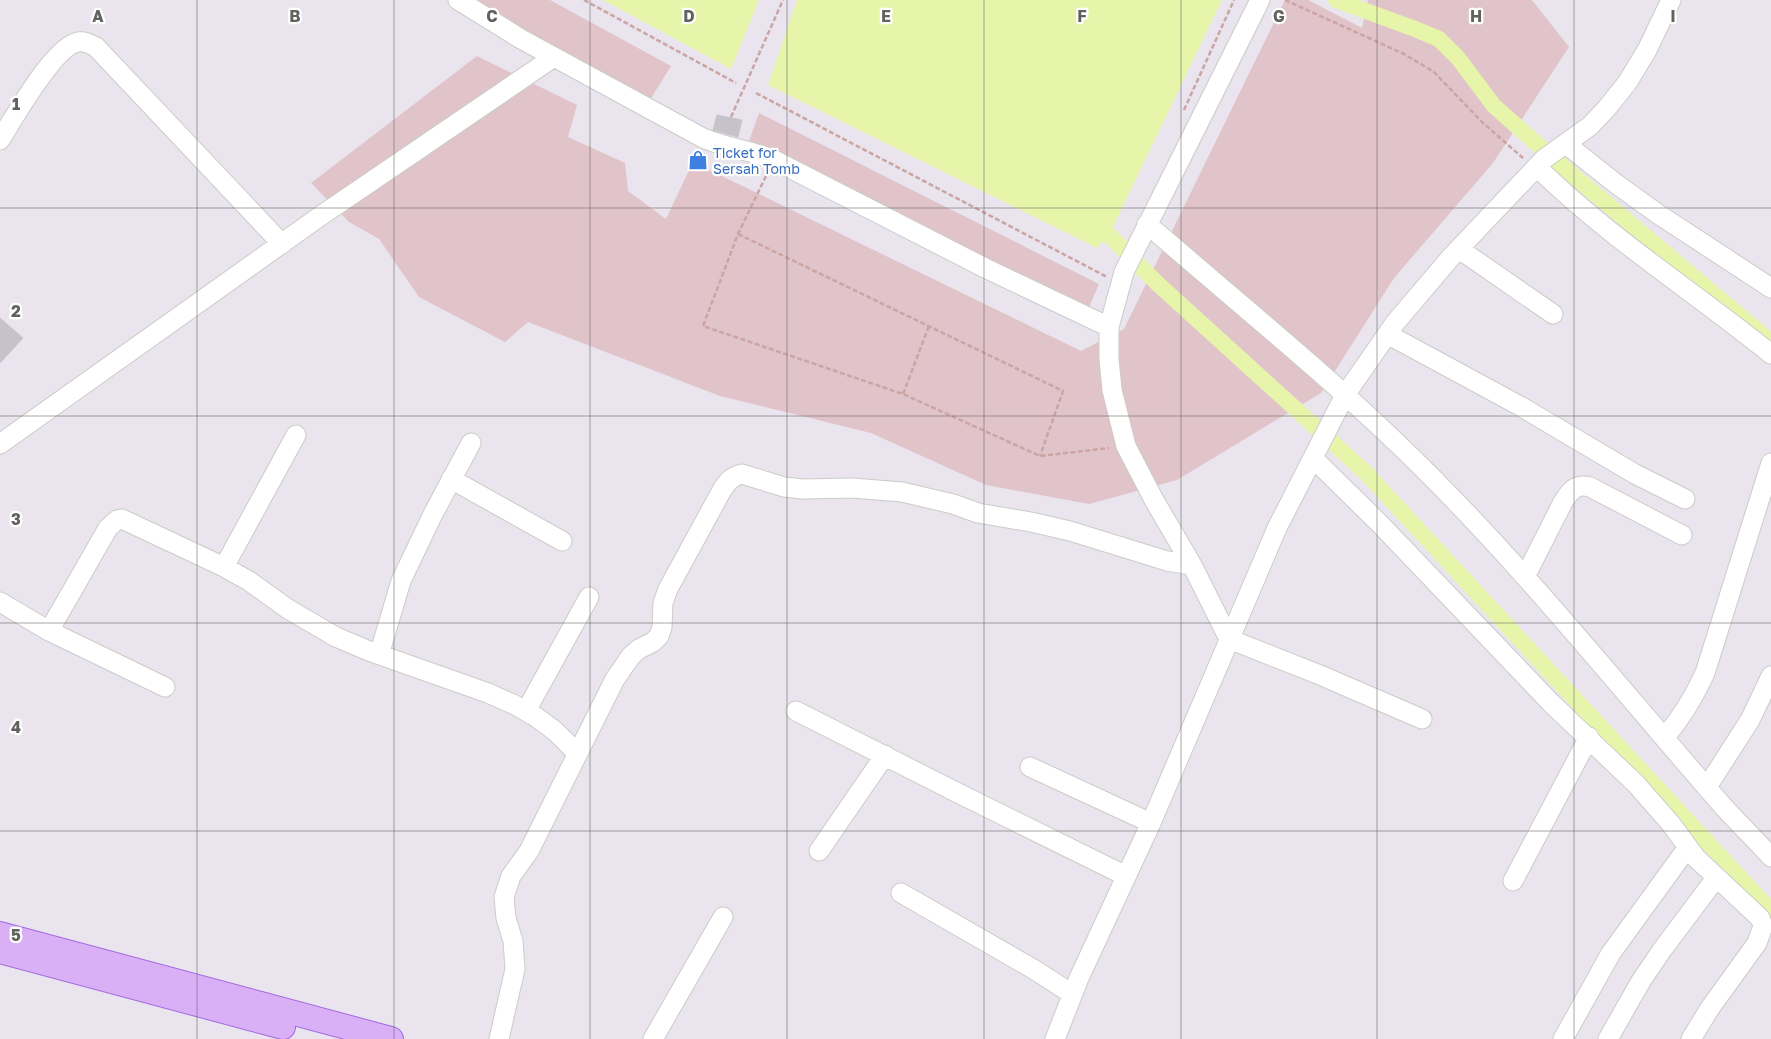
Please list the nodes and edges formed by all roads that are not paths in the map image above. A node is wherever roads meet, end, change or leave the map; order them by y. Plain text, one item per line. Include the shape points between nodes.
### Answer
1 (458, 0) edge
2 (1260, 0) edge
3 (1671, 0) edge
4 (554, 57) junction
5 (0, 140) edge
6 (1552, 155) junction
7 (1144, 231) junction
8 (282, 244) junction
9 (1459, 249) junction
10 (1771, 288) edge
11 (1553, 314) dead end
12 (1109, 327) junction
13 (1387, 334) junction
14 (1771, 354) edge
15 (1345, 395) junction
16 (296, 435) dead end
17 (471, 443) dead end
18 (0, 444) edge
19 (1314, 455) junction
20 (1771, 463) edge
21 (451, 479) junction
22 (1685, 498) dead end
23 (1682, 535) dead end
24 (562, 541) dead end
25 (1192, 565) junction
26 (224, 567) junction
27 (1525, 578) junction
28 (589, 597) dead end
29 (0, 602) edge
30 (49, 631) junction
31 (1228, 639) junction
32 (379, 655) junction
33 (1771, 676) edge
34 (164, 687) dead end
35 (526, 711) junction
36 (796, 711) dead end
37 (1422, 719) dead end
38 (1588, 738) junction
39 (1665, 738) junction
40 (577, 752) junction
41 (885, 755) junction
42 (1030, 767) dead end
43 (1707, 787) junction
44 (1151, 823) junction
45 (1688, 847) junction
46 (819, 851) dead end
47 (1771, 857) edge
48 (1126, 876) junction
49 (1716, 878) junction
50 (1513, 881) dead end
51 (901, 892) dead end
52 (723, 917) dead end
53 (0, 934) edge
54 (0, 951) edge
55 (1072, 994) junction
56 (328, 1039) edge
57 (391, 1039) edge
58 (499, 1039) edge
59 (653, 1039) edge
60 (1055, 1039) edge
61 (1563, 1039) edge
62 (1608, 1039) edge
63 (1691, 1039) edge

1 - 4 street
2 - 7 street
3 - 6 street via 1627,83 1590,126
4 - 8 street
4 - 12 street via 703,138 774,160
5 - 8 street via 57,56 69,45 87,42 96,47
6 - 9 street
6 - 10 street via 1615,183
6 - 14 street via 1584,212
7 - 12 street via 1116,275
7 - 15 street
8 - 18 street
9 - 11 street
9 - 13 street via 1426,284
12 - 25 street via 1112,390 1126,446
13 - 15 street
13 - 22 street via 1520,406 1635,474
15 - 19 street
15 - 27 street via 1400,446
16 - 26 street
17 - 21 street
19 - 31 street via 1277,528
19 - 38 street
20 - 39 street via 1705,673 1692,702
21 - 24 street
21 - 32 street via 401,581
23 - 27 street via 1590,487 1577,486 1563,502
25 - 31 street
25 - 40 street via 1167,561 1070,531 978,513 902,492 794,488 742,474 735,476 722,490 668,589 659,636 624,664
26 - 30 street via 127,521 117,520 103,537
26 - 32 street via 314,625
27 - 39 street
28 - 35 street
29 - 30 street
30 - 34 street
31 - 37 street
31 - 44 street
32 - 35 street via 488,693
33 - 43 street via 1750,720
35 - 40 street via 555,731
36 - 41 street
38 - 45 street via 1654,803
38 - 50 street
39 - 43 street
40 - 58 street via 529,851 506,887 504,906 513,941 515,969
41 - 46 street
41 - 48 street
42 - 44 street
43 - 47 street
44 - 48 street
45 - 49 street
45 - 61 street via 1611,953
48 - 55 street
49 - 62 street via 1641,981
49 - 63 street via 1754,911 1763,926 1757,943
51 - 55 street
52 - 59 street
53 - 57 main road
54 - 56 main road
55 - 60 street

